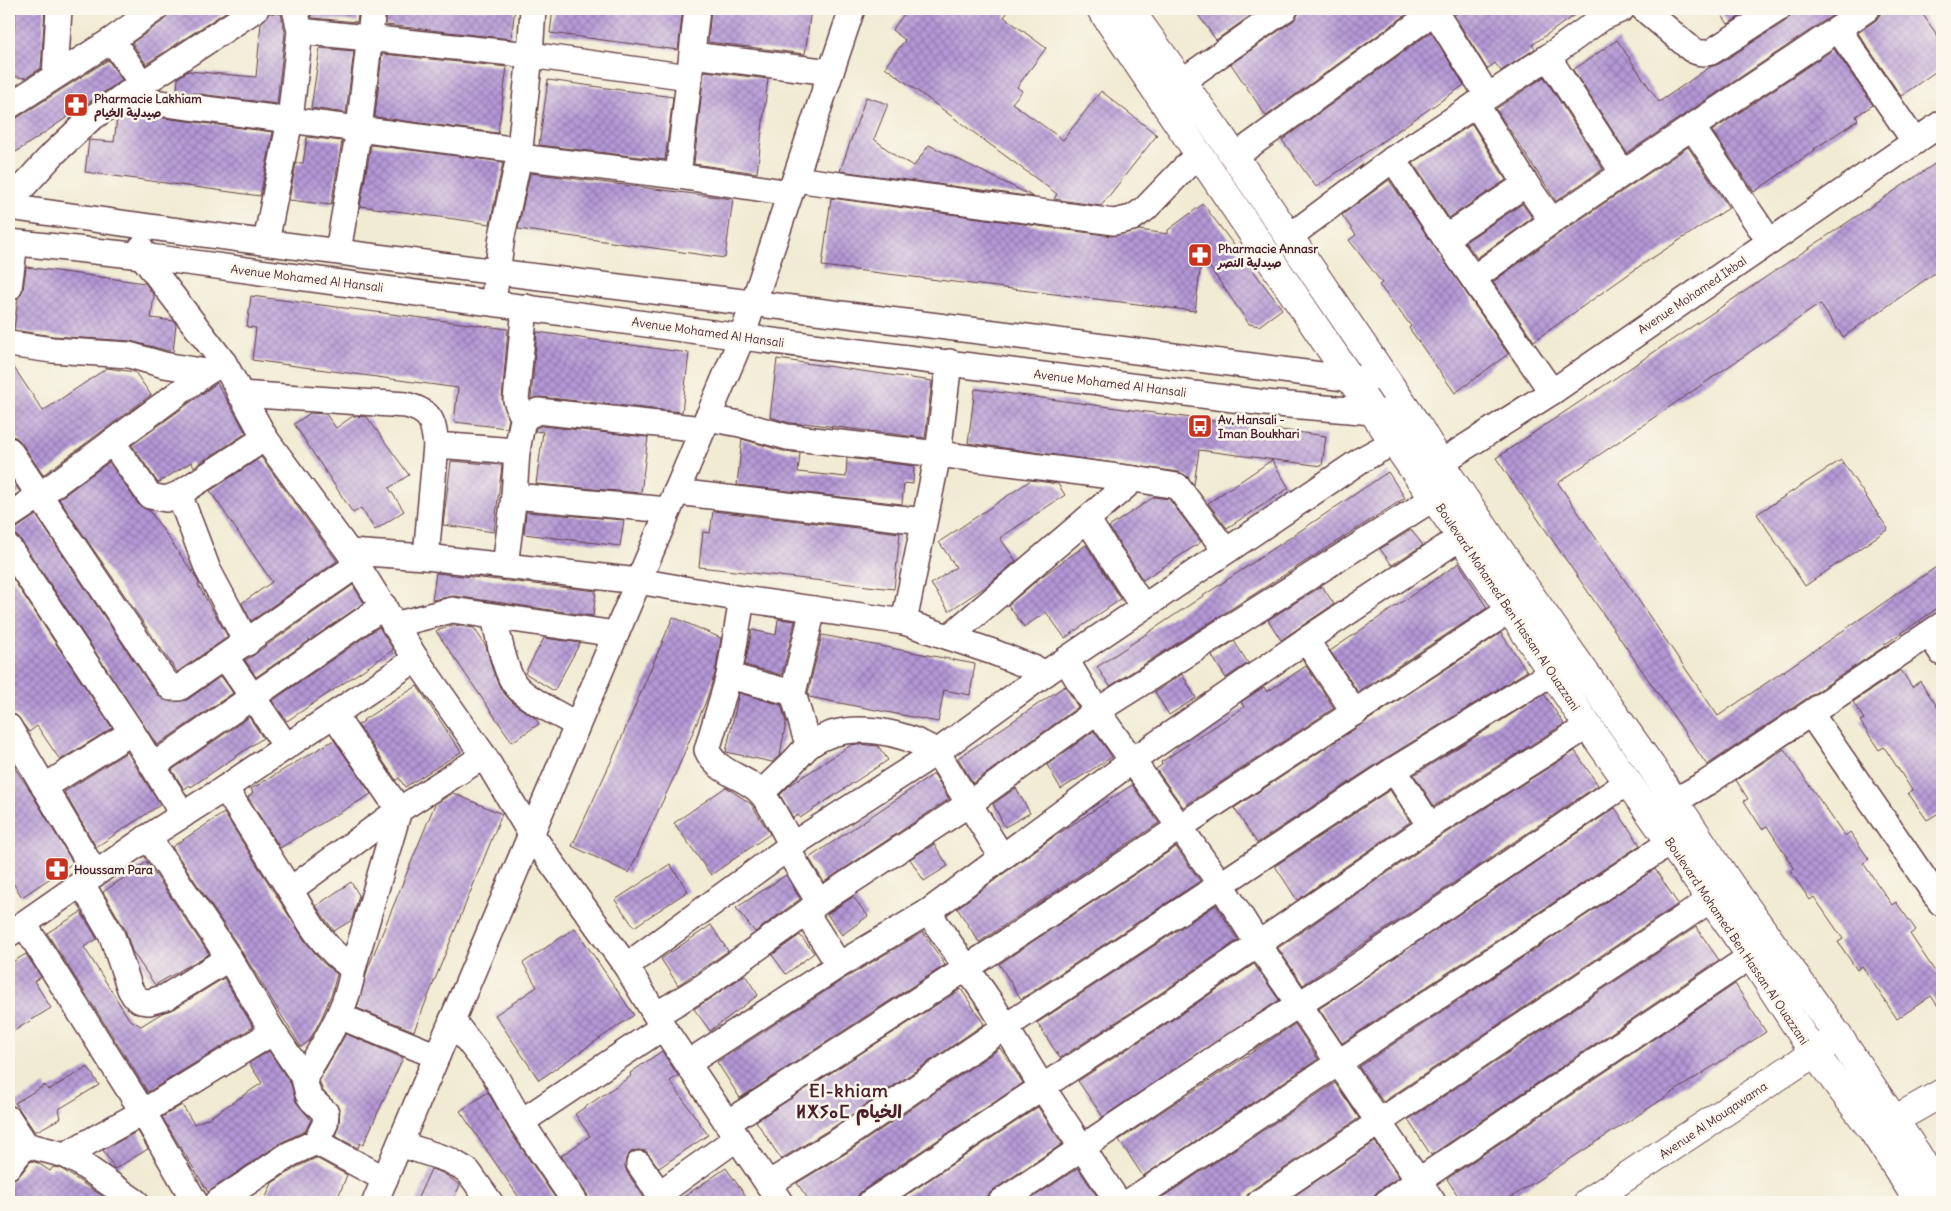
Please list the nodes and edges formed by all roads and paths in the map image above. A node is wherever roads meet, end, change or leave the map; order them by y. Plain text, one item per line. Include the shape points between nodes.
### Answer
1 (59, 9) edge
2 (155, 9) edge
3 (256, 9) edge
4 (373, 9) edge
5 (533, 9) edge
6 (697, 9) edge
7 (852, 9) edge
8 (1101, 9) edge
9 (1129, 9) edge
10 (1285, 9) edge
11 (1644, 9) edge
12 (1778, 9) edge
13 (1867, 9) edge
14 (1435, 10) edge
15 (1607, 12) edge
16 (297, 20) edge
17 (1838, 29) junction
18 (369, 38) junction
19 (112, 40) junction
20 (530, 55) junction
21 (1548, 57) junction
22 (690, 66) junction
23 (831, 72) junction
24 (55, 76) junction
25 (1181, 82) junction
26 (142, 84) junction
27 (121, 98) junction
28 (1482, 100) junction
29 (9, 106) edge
30 (290, 120) junction
31 (1942, 124) edge
32 (1692, 127) junction
33 (359, 129) junction
34 (1914, 142) junction
35 (519, 154) junction
36 (1198, 154) junction
37 (1234, 158) junction
38 (1393, 159) junction
39 (1623, 173) junction
40 (678, 176) junction
41 (1526, 184) junction
42 (793, 186) junction
43 (9, 202) edge
44 (9, 207) edge
45 (1552, 221) junction
46 (138, 226) junction
47 (1289, 237) junction
48 (1445, 238) junction
49 (12, 242) edge
50 (266, 242) junction
51 (1770, 242) junction
52 (338, 251) junction
53 (142, 256) junction
54 (497, 273) junction
55 (1474, 278) junction
56 (9, 288) edge
57 (492, 302) junction
58 (753, 303) junction
59 (526, 306) junction
60 (742, 337) junction
61 (9, 344) edge
62 (949, 362) junction
63 (216, 367) junction
64 (1384, 377) junction
65 (1352, 379) junction
66 (1552, 392) junction
67 (240, 394) junction
68 (1373, 412) junction
69 (526, 416) junction
70 (1414, 420) junction
71 (705, 424) junction
72 (266, 438) junction
73 (112, 442) junction
74 (1393, 442) junction
75 (436, 445) junction
76 (9, 450) edge
77 (517, 451) junction
78 (938, 454) junction
79 (1440, 463) junction
80 (1134, 479) junction
81 (179, 494) junction
82 (39, 496) junction
83 (514, 496) junction
84 (1434, 498) junction
85 (672, 501) junction
86 (9, 516) edge
87 (1087, 519) junction
88 (924, 521) junction
89 (1461, 537) junction
90 (9, 548) edge
91 (1226, 551) junction
92 (426, 557) junction
93 (353, 559) junction
94 (505, 566) junction
95 (638, 581) junction
96 (742, 599) junction
97 (1143, 607) junction
98 (813, 609) junction
99 (1510, 610) junction
100 (389, 616) junction
101 (494, 617) junction
102 (904, 622) junction
103 (616, 634) junction
104 (949, 636) junction
105 (1938, 638) edge
106 (1306, 640) junction
107 (247, 643) junction
108 (226, 658) junction
109 (416, 659) junction
110 (1066, 660) junction
111 (1552, 672) junction
112 (1046, 673) junction
113 (729, 676) junction
114 (793, 693) junction
115 (254, 698) junction
116 (1097, 711) junction
117 (1355, 713) junction
118 (1811, 714) junction
119 (334, 715) junction
120 (577, 725) junction
121 (1588, 726) junction
122 (9, 727) edge
123 (132, 732) junction
124 (812, 744) junction
125 (286, 746) junction
126 (937, 752) junction
127 (484, 756) junction
128 (1132, 761) junction
129 (154, 766) junction
130 (1394, 770) junction
131 (1628, 782) junction
132 (44, 787) junction
133 (225, 788) junction
134 (761, 793) junction
135 (1675, 801) junction
136 (970, 803) junction
137 (399, 810) junction
138 (183, 816) junction
139 (1430, 826) junction
140 (1180, 827) junction
141 (531, 834) junction
142 (148, 837) junction
143 (1669, 843) junction
144 (790, 847) junction
145 (1002, 857) junction
146 (88, 878) junction
147 (1221, 885) junction
148 (290, 890) junction
149 (1710, 900) junction
150 (1941, 903) dead end
151 (812, 908) junction
152 (928, 912) junction
153 (13, 930) edge
154 (1258, 944) junction
155 (1751, 956) junction
156 (229, 958) junction
157 (839, 965) junction
158 (626, 966) junction
159 (967, 967) junction
160 (353, 968) junction
161 (1300, 1003) junction
162 (339, 1016) junction
163 (452, 1020) junction
164 (659, 1021) junction
165 (1005, 1027) junction
166 (273, 1032) junction
167 (1838, 1037) junction
168 (1814, 1053) junction
169 (437, 1056) junction
170 (1338, 1062) junction
171 (688, 1063) junction
172 (304, 1078) junction
173 (1042, 1087) junction
174 (1942, 1094) edge
175 (143, 1112) junction
176 (9, 1119) edge
177 (1379, 1121) junction
178 (521, 1122) junction
179 (1883, 1126) junction
180 (732, 1131) junction
181 (316, 1142) junction
182 (400, 1144) junction
183 (26, 1145) junction
184 (1082, 1147) junction
185 (65, 1156) junction
186 (639, 1164) dead end
187 (9, 1166) edge
188 (384, 1179) junction
189 (1420, 1181) junction
190 (774, 1193) edge
191 (1942, 1196) edge
192 (662, 1198) edge
193 (136, 1202) edge
194 (195, 1202) edge
195 (218, 1202) edge
196 (374, 1202) edge
197 (490, 1202) edge
198 (575, 1202) edge
199 (871, 1202) edge
200 (1001, 1202) edge
201 (1118, 1202) edge
202 (1129, 1202) edge
203 (1260, 1202) edge
204 (1388, 1202) edge
205 (1433, 1202) edge
206 (1588, 1202) edge
207 (1919, 1202) edge

1 - 24 street
2 - 19 street
3 - 26 street
4 - 18 street
5 - 20 street
6 - 22 street
7 - 23 street
8 - 36 street, Boulevard Mohamed Ben Hassan Al Ouazzani
9 - 25 street, Boulevard Mohamed Ben Hassan Al Ouazzani
10 - 25 street
11 - 12 street via 1691,49 1704,54
13 - 17 street
14 - 28 street
14 - 37 street
15 - 21 street
16 - 18 street
16 - 30 street
17 - 32 street
17 - 34 street
18 - 20 street
18 - 33 street
19 - 24 street
19 - 26 street
20 - 22 street
20 - 35 street
21 - 28 street
21 - 39 street
22 - 23 street
22 - 40 street
23 - 42 street
24 - 29 street
25 - 37 street, Boulevard Mohamed Ben Hassan Al Ouazzani
26 - 27 street
27 - 30 street
27 - 43 street via 77,131
28 - 38 street
28 - 41 street
30 - 33 street
30 - 50 street
31 - 34 street, Avenue Mohamed Ikbal
32 - 39 street
32 - 51 street
33 - 35 street
33 - 52 street
34 - 51 street, Avenue Mohamed Ikbal
35 - 40 street
35 - 54 street
36 - 42 street via 1145,209 1132,218 1114,222
36 - 65 street, Boulevard Mohamed Ben Hassan Al Ouazzani
37 - 47 street, Boulevard Mohamed Ben Hassan Al Ouazzani
38 - 47 street
38 - 48 street
39 - 45 street
40 - 42 street
41 - 45 street
41 - 48 street
42 - 58 street
44 - 46 street
45 - 55 street
46 - 50 street
46 - 53 street
47 - 64 street, Boulevard Mohamed Ben Hassan Al Ouazzani
48 - 55 street
49 - 53 street, Avenue Mohamed Al Hansali
49 - 56 street
50 - 52 street
51 - 66 street, Avenue Mohamed Ikbal
52 - 54 street
53 - 57 street, Avenue Mohamed Al Hansali
53 - 63 street
54 - 57 street
54 - 58 street
55 - 66 street
57 - 59 street, Avenue Mohamed Al Hansali
58 - 60 street
58 - 65 street
59 - 60 street, Avenue Mohamed Al Hansali
59 - 69 street via 516,400
60 - 62 street, Avenue Mohamed Al Hansali
60 - 71 street
61 - 63 street via 129,355 164,365
62 - 68 street, Avenue Mohamed Al Hansali via 1265,403
62 - 78 street
63 - 67 street
63 - 73 street
64 - 65 street
64 - 70 street, Boulevard Mohamed Ben Hassan Al Ouazzani
65 - 68 street, Boulevard Mohamed Ben Hassan Al Ouazzani
66 - 79 street, Avenue Mohamed Ikbal
67 - 72 street
67 - 75 street via 415,407 432,420
68 - 70 street, Avenue Mohamed Al Hansali
68 - 74 street, Boulevard Mohamed Ben Hassan Al Ouazzani
69 - 71 street via 538,411
69 - 77 street
70 - 74 street
70 - 79 street, Boulevard Mohamed Ben Hassan Al Ouazzani
71 - 78 street
71 - 85 street
72 - 81 street
72 - 93 street
73 - 81 street via 150,496 166,499
73 - 82 street
74 - 84 street, Boulevard Mohamed Ben Hassan Al Ouazzani
74 - 91 street
75 - 77 street
75 - 92 street
76 - 82 street
77 - 83 street
78 - 80 street
78 - 88 street
79 - 135 street, Boulevard Mohamed Ben Hassan Al Ouazzani
80 - 87 street
80 - 91 street via 1177,486
81 - 107 street via 208,570
82 - 86 street
82 - 108 street via 171,688 179,688
83 - 85 street
83 - 94 street
84 - 89 street, Boulevard Mohamed Ben Hassan Al Ouazzani
84 - 116 street
85 - 88 street
85 - 95 street
87 - 97 street
87 - 104 street
88 - 102 street
89 - 99 street, Boulevard Mohamed Ben Hassan Al Ouazzani
89 - 106 street
90 - 123 street
91 - 97 street
92 - 93 street
92 - 94 street
93 - 100 street
93 - 107 street
94 - 95 street
95 - 96 street
95 - 103 street
96 - 98 street
96 - 113 street
97 - 110 street
98 - 102 street
98 - 114 street
99 - 111 street, Boulevard Mohamed Ben Hassan Al Ouazzani
99 - 117 street
100 - 101 street via 452,610
100 - 109 street
100 - 115 street
101 - 103 street
101 - 120 street via 503,653 517,687
102 - 104 street
103 - 120 street
104 - 112 street
105 - 118 street
106 - 117 street
106 - 128 street
107 - 108 street
108 - 115 street
109 - 119 street
109 - 127 street
110 - 112 street
110 - 116 street
111 - 121 street, Boulevard Mohamed Ben Hassan Al Ouazzani
111 - 130 street
112 - 126 street
113 - 114 street
113 - 134 street via 707,750 718,765
114 - 124 street via 805,734
115 - 125 street
115 - 129 street
116 - 128 street
116 - 136 street
117 - 140 street
118 - 135 street
118 - 150 street
119 - 125 street
119 - 137 street
120 - 141 street
121 - 131 street, Boulevard Mohamed Ben Hassan Al Ouazzani
121 - 139 street
122 - 132 street
123 - 129 street
123 - 132 street
124 - 126 street via 843,731 871,731 919,741
124 - 134 street
125 - 133 street
126 - 136 street
126 - 144 street
127 - 137 street
127 - 141 street
128 - 140 street
128 - 145 street
129 - 138 street
130 - 139 street
130 - 147 street
131 - 143 street, Boulevard Mohamed Ben Hassan Al Ouazzani
131 - 161 street
132 - 146 street
133 - 138 street
133 - 148 street
134 - 144 street
135 - 167 street, Boulevard Mohamed Ben Hassan Al Ouazzani
136 - 145 street
136 - 151 street
137 - 148 street
137 - 160 street
138 - 142 street
139 - 154 street
140 - 147 street
140 - 159 street
141 - 158 street
141 - 163 street
142 - 146 street
142 - 156 street
143 - 149 street, Boulevard Mohamed Ben Hassan Al Ouazzani
143 - 170 street
144 - 151 street
144 - 158 street
145 - 152 street
146 - 153 street
146 - 156 street via 135,998 149,1002 166,997
147 - 154 street
147 - 165 street
148 - 160 street via 318,936 340,960
149 - 155 street, Boulevard Mohamed Ben Hassan Al Ouazzani
149 - 177 street
151 - 157 street
151 - 164 street
152 - 157 street
152 - 159 street
153 - 175 street
154 - 161 street
154 - 173 street
155 - 168 street, Boulevard Mohamed Ben Hassan Al Ouazzani
155 - 189 street
156 - 166 street
157 - 171 street
158 - 164 street
159 - 165 street
159 - 180 street
160 - 162 street via 351,985
161 - 170 street
161 - 184 street
162 - 169 street
162 - 172 street
163 - 169 street
163 - 178 street via 494,1074
164 - 171 street
164 - 178 street
165 - 173 street
165 - 190 street via 840,1140
166 - 172 street
166 - 175 street
167 - 168 street, Avenue Al Mouqawama
167 - 179 street, Boulevard Mohamed Ben Hassan Al Ouazzani
168 - 179 street, Boulevard Mohamed Ben Hassan Al Ouazzani
168 - 206 street, Avenue Al Mouqawama
169 - 182 street
170 - 177 street
170 - 202 street
171 - 180 street
172 - 181 street via 308,1094 326,1113 325,1124
173 - 184 street
173 - 199 street
174 - 179 street
175 - 185 street
175 - 194 street
176 - 183 street
177 - 189 street
177 - 203 street
178 - 198 street
179 - 191 street, Boulevard Mohamed Ben Hassan Al Ouazzani via 1917,1154
179 - 207 street, Boulevard Mohamed Ben Hassan Al Ouazzani
180 - 190 street
180 - 192 street
181 - 188 street
181 - 195 street via 290,1154
182 - 188 street
182 - 197 street via 449,1160 468,1171
183 - 185 street
183 - 187 street
184 - 200 street
184 - 201 street
185 - 193 street
186 - 192 street
188 - 196 street
189 - 204 street
189 - 205 street

